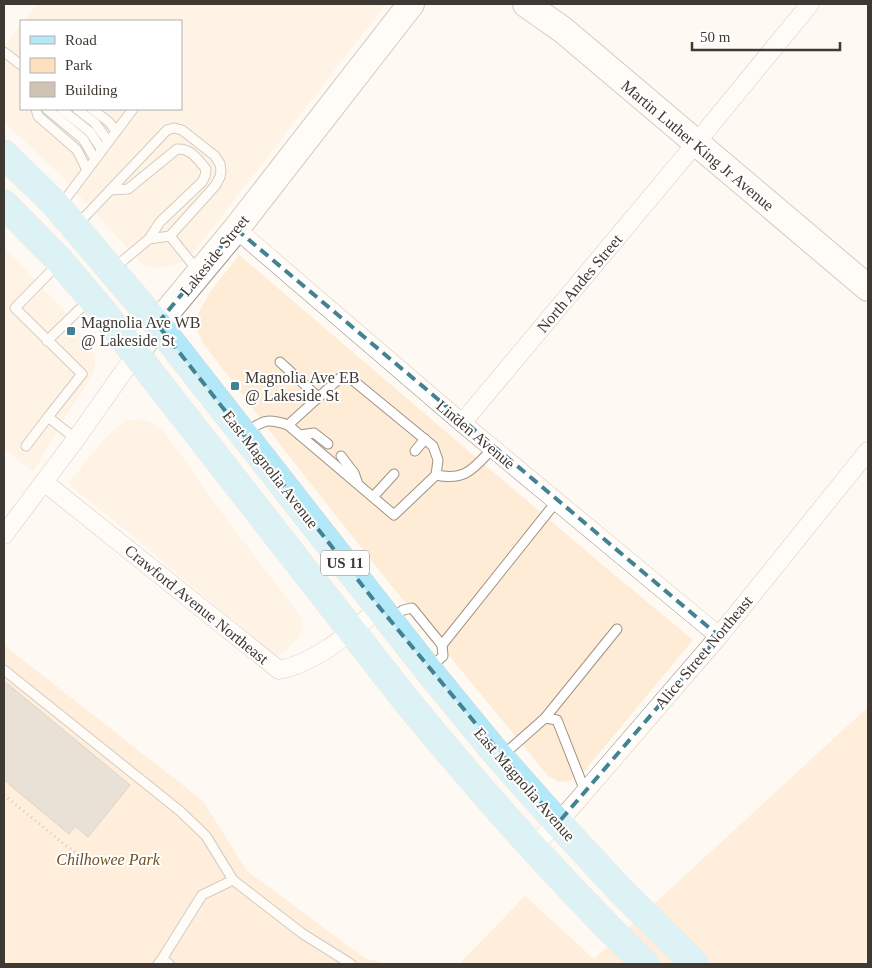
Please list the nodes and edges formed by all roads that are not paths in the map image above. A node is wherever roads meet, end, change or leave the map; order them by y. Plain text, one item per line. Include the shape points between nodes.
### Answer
1 (411, 4) edge
2 (526, 4) edge
3 (810, 4) edge
4 (4, 52) edge
5 (20, 64) edge
6 (36, 110) edge
7 (48, 110) edge
8 (62, 110) edge
9 (78, 110) edge
10 (93, 110) edge
11 (132, 110) edge
12 (116, 131) junction
13 (108, 141) junction
14 (696, 143) junction
15 (102, 150) junction
16 (4, 154) edge
17 (95, 159) junction
18 (87, 170) junction
19 (111, 190) junction
20 (4, 204) edge
21 (67, 218) junction
22 (236, 229) junction
23 (170, 236) junction
24 (149, 239) junction
25 (60, 261) junction
26 (112, 269) junction
27 (200, 273) junction
28 (868, 288) edge
29 (91, 298) junction
30 (157, 324) junction
31 (47, 341) junction
32 (136, 354) junction
33 (280, 362) dead end
34 (318, 397) junction
35 (48, 417) junction
36 (462, 423) junction
37 (288, 425) junction
38 (243, 433) junction
39 (300, 435) junction
40 (76, 439) junction
41 (425, 440) junction
42 (328, 444) dead end
43 (26, 446) dead end
44 (493, 448) junction
45 (415, 451) dead end
46 (868, 451) edge
47 (341, 456) dead end
48 (394, 474) dead end
49 (436, 475) junction
50 (44, 482) junction
51 (358, 484) junction
52 (373, 497) junction
53 (556, 502) junction
54 (4, 535) edge
55 (385, 614) junction
56 (617, 629) dead end
57 (352, 631) junction
58 (719, 636) junction
59 (442, 645) junction
60 (4, 670) edge
61 (428, 670) junction
62 (545, 718) junction
63 (500, 758) junction
64 (585, 791) junction
65 (558, 823) junction
66 (532, 847) junction
67 (233, 880) junction
68 (163, 962) edge
69 (351, 964) edge
70 (645, 964) edge
71 (695, 964) edge

1 - 22 street, Lakeside Street
2 - 14 street, Martin Luther King Jr Avenue via 563,30
3 - 14 street, North Andes Street
4 - 5 lane
6 - 18 lane via 38,116 77,150
7 - 17 lane via 83,140
8 - 15 lane via 90,132
9 - 13 lane via 95,123
10 - 12 lane
11 - 12 lane
12 - 13 lane
13 - 15 lane
14 - 28 street, Martin Luther King Jr Avenue
14 - 36 street, North Andes Street
15 - 17 lane
16 - 21 main road, East Magnolia Avenue / US 11
17 - 18 lane
18 - 21 lane
19 - 21 lane
19 - 23 lane via 166,130 182,130 215,156 221,171 215,186
19 - 24 lane via 128,188 177,149 190,152 206,169 202,182 160,222
20 - 25 main road, US 11
21 - 26 main road, East Magnolia Avenue / US 11
22 - 27 street, Lakeside Street
22 - 36 street, Linden Avenue
23 - 24 lane
23 - 27 lane
24 - 26 lane
25 - 29 main road, US 11
25 - 31 lane via 15,308
26 - 30 main road, East Magnolia Avenue / US 11
27 - 30 street, Lakeside Street
29 - 31 lane
29 - 32 main road, US 11
30 - 32 street, Lakeside Street
30 - 38 main road, East Magnolia Avenue / US 11
31 - 35 lane via 82,374
32 - 40 street, Lakeside Street
32 - 57 main road, US 11
33 - 34 lane
34 - 37 lane
34 - 41 lane via 341,377 349,377
35 - 40 lane
35 - 43 lane
36 - 44 street, Linden Avenue
37 - 38 lane via 263,421
37 - 39 lane
38 - 55 main road, East Magnolia Avenue / US 11
39 - 42 lane via 314,433
39 - 51 lane
40 - 50 street, Lakeside Street
41 - 45 lane
41 - 49 lane via 433,446 438,460
44 - 49 lane via 472,470 458,477
44 - 53 street, Linden Avenue
46 - 58 street, Alice Street Northeast
47 - 51 lane
48 - 52 lane
49 - 52 lane via 394,515
50 - 54 street, Lakeside Street
50 - 57 street, Crawford Avenue Northeast via 279,670 303,663
51 - 52 lane
53 - 58 street, Linden Avenue
53 - 59 lane
55 - 57 street, Crawford Avenue Northeast
55 - 59 lane via 412,608
55 - 61 main road, East Magnolia Avenue / US 11
56 - 62 lane
57 - 66 main road, US 11 via 456,762
58 - 64 street, Alice Street Northeast
59 - 61 lane via 443,656
60 - 67 lane via 180,811 206,836
61 - 63 main road, East Magnolia Avenue / US 11
62 - 63 lane
62 - 64 lane via 557,720
63 - 65 main road, East Magnolia Avenue / US 11
64 - 65 street, Alice Street Northeast
65 - 66 street, Alice Street Northeast
65 - 71 main road, East Magnolia Avenue / US 11
66 - 70 main road, US 11
67 - 68 lane via 202,895
67 - 69 lane via 303,934

